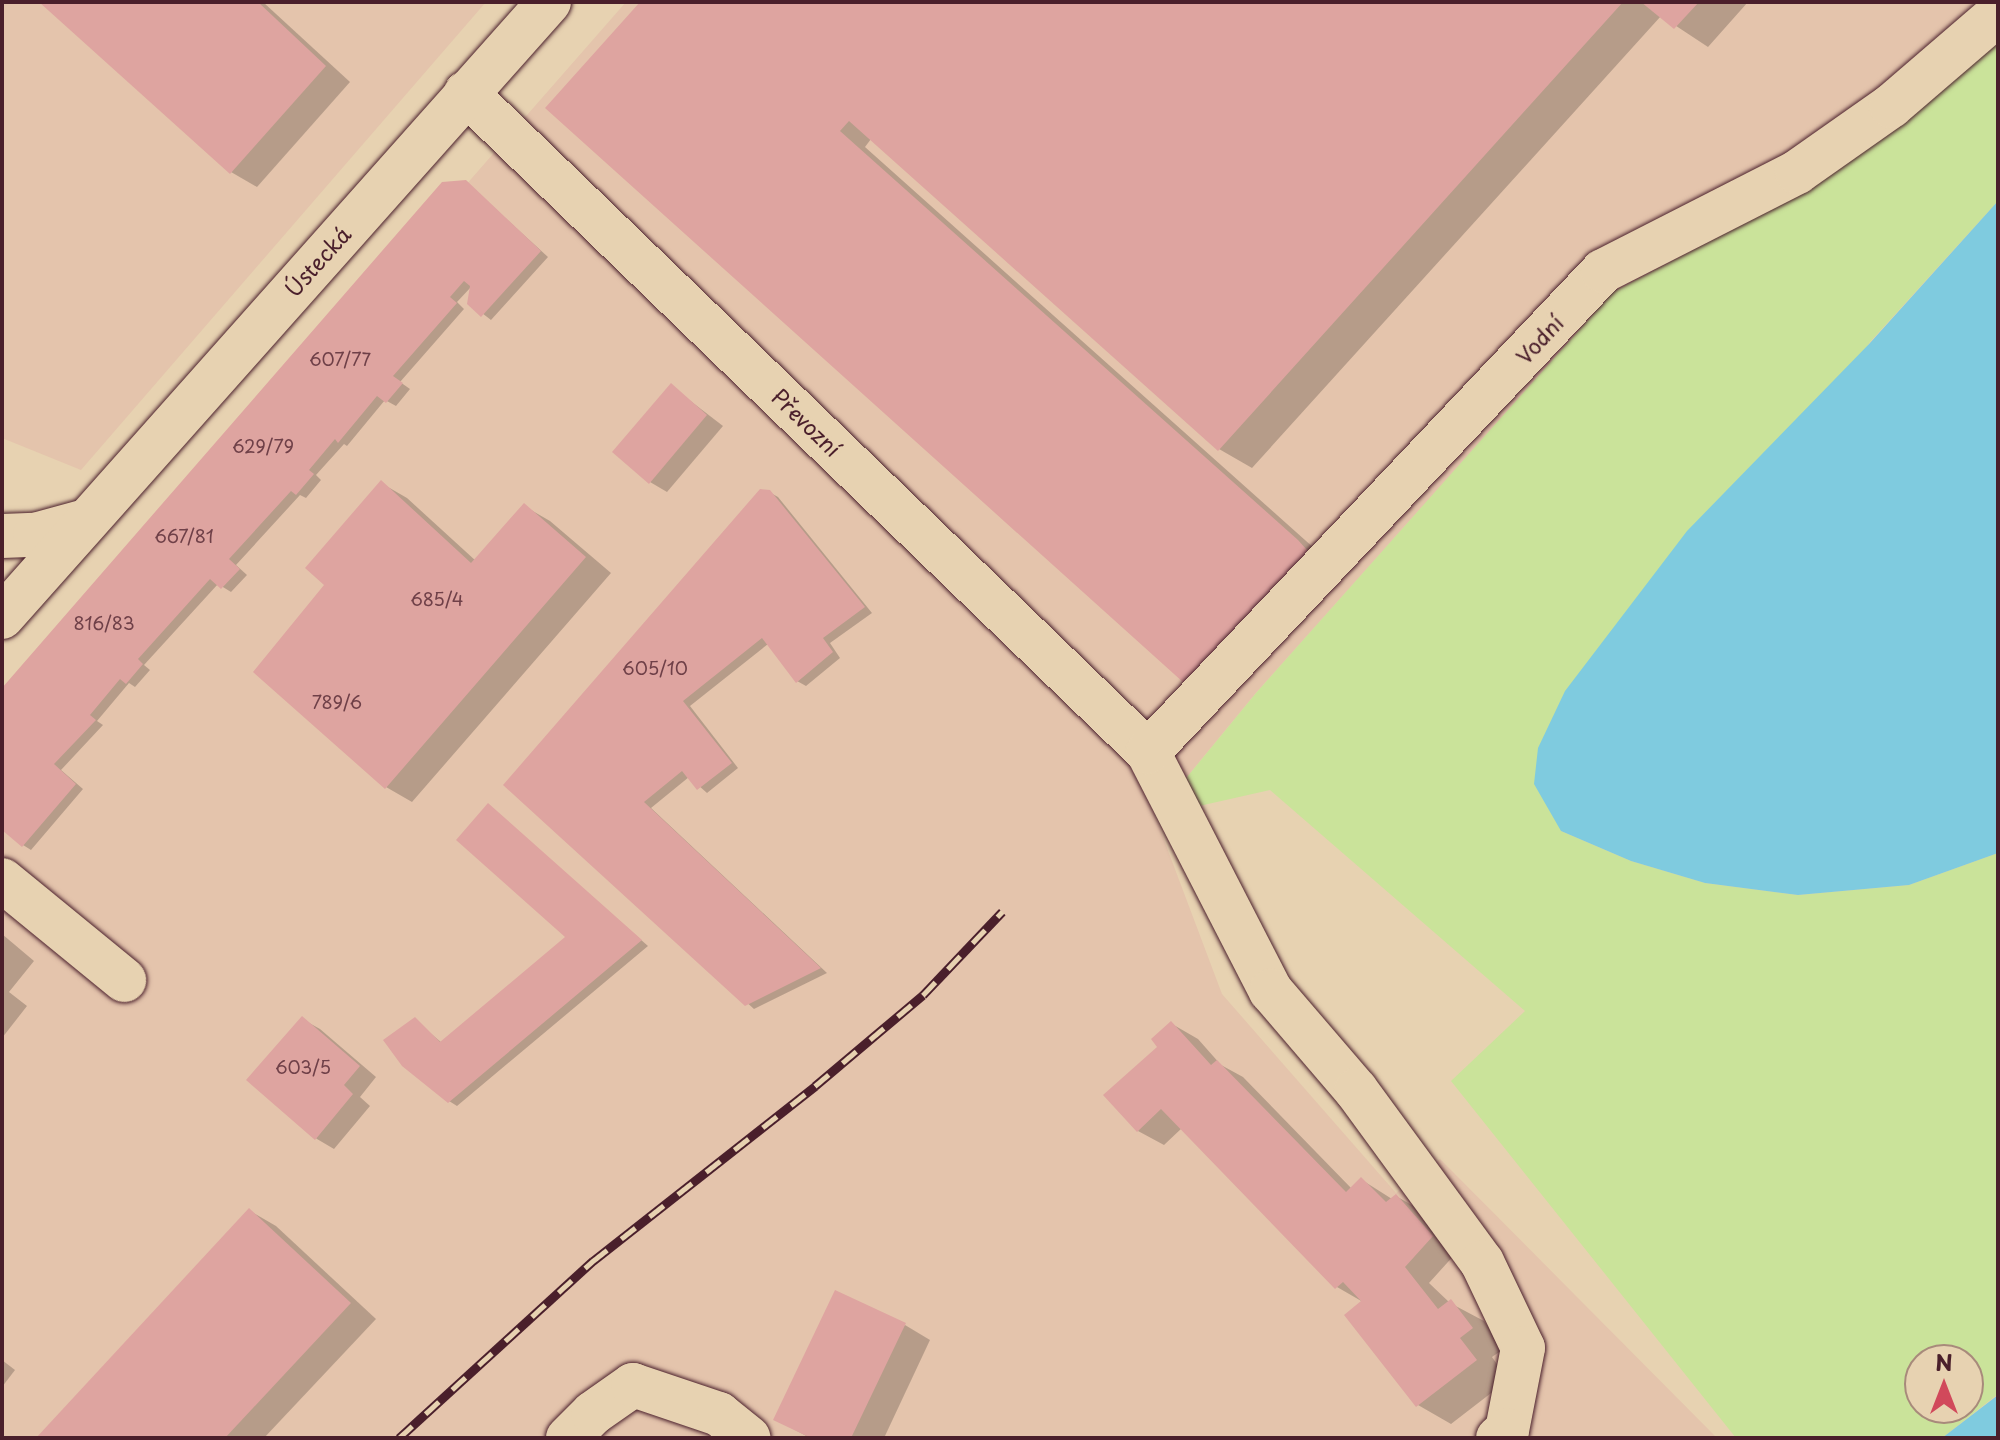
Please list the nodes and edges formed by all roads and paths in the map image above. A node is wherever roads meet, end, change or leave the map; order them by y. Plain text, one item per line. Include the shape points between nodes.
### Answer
1 (549, 2) edge
2 (1998, 14) edge
3 (466, 93) junction
4 (86, 521) junction
5 (2, 536) edge
6 (2, 617) edge
7 (1148, 752) junction
8 (2, 880) edge
9 (124, 980) dead end
10 (568, 1438) edge
11 (749, 1438) edge
12 (1498, 1438) edge

1 - 3 street, Ústecká
2 - 7 street, Vodní via 1891,106 1797,172 1603,271
3 - 4 street, Ústecká
3 - 7 street, Převozní
4 - 5 street via 35,535
4 - 6 street, Ústecká
7 - 12 street, Převozní via 1271,991 1356,1090 1482,1262 1523,1348 1507,1430
8 - 9 street
10 - 11 street via 633,1385 719,1414

